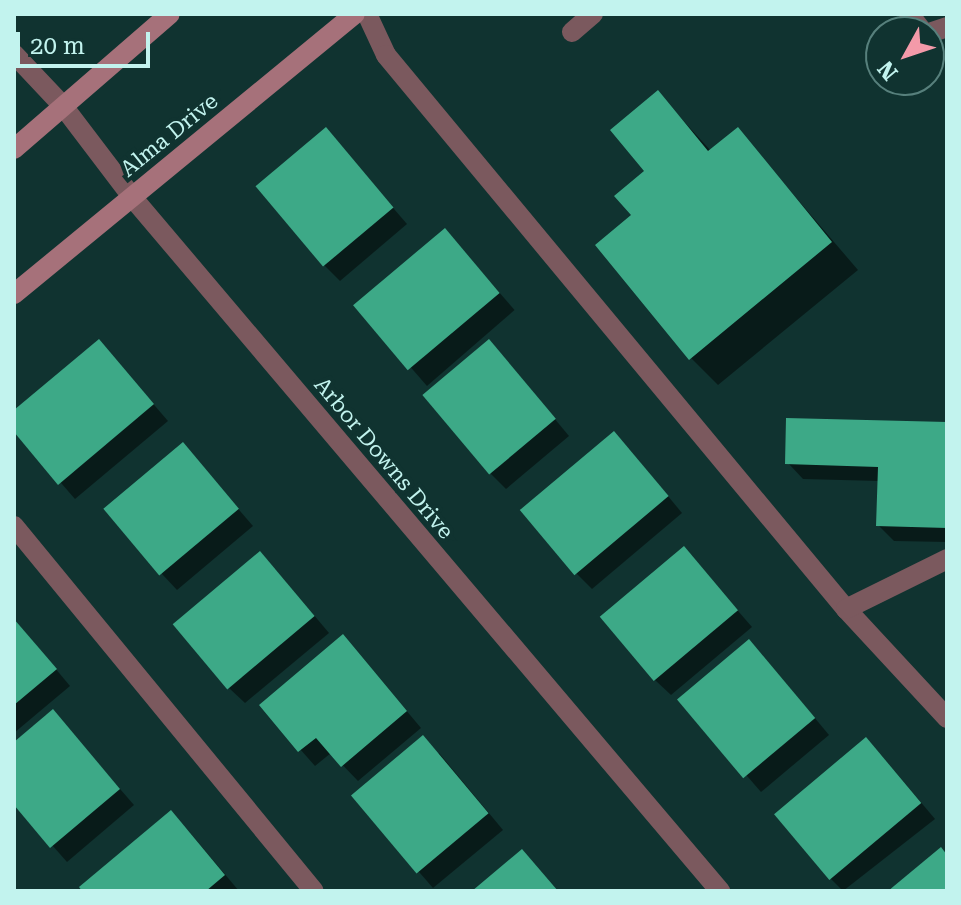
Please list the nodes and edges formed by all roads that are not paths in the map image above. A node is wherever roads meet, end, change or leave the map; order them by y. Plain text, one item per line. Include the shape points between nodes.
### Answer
1 (170, 14) edge
2 (355, 14) edge
3 (367, 14) edge
4 (593, 14) edge
5 (572, 32) dead end
6 (14, 54) edge
7 (63, 106) junction
8 (14, 149) edge
9 (132, 197) junction
10 (14, 294) edge
11 (14, 526) edge
12 (947, 559) edge
13 (846, 609) junction
14 (947, 718) edge
15 (314, 891) edge
16 (720, 891) edge

1 - 7 main road
2 - 9 main road, Alma Drive
3 - 13 street via 386,55
4 - 5 street
6 - 7 street, Arbor Downs Drive
7 - 8 main road
7 - 9 street, Arbor Downs Drive
9 - 10 main road, Alma Drive
9 - 16 street, Arbor Downs Drive
11 - 15 street
12 - 13 street
13 - 14 street

